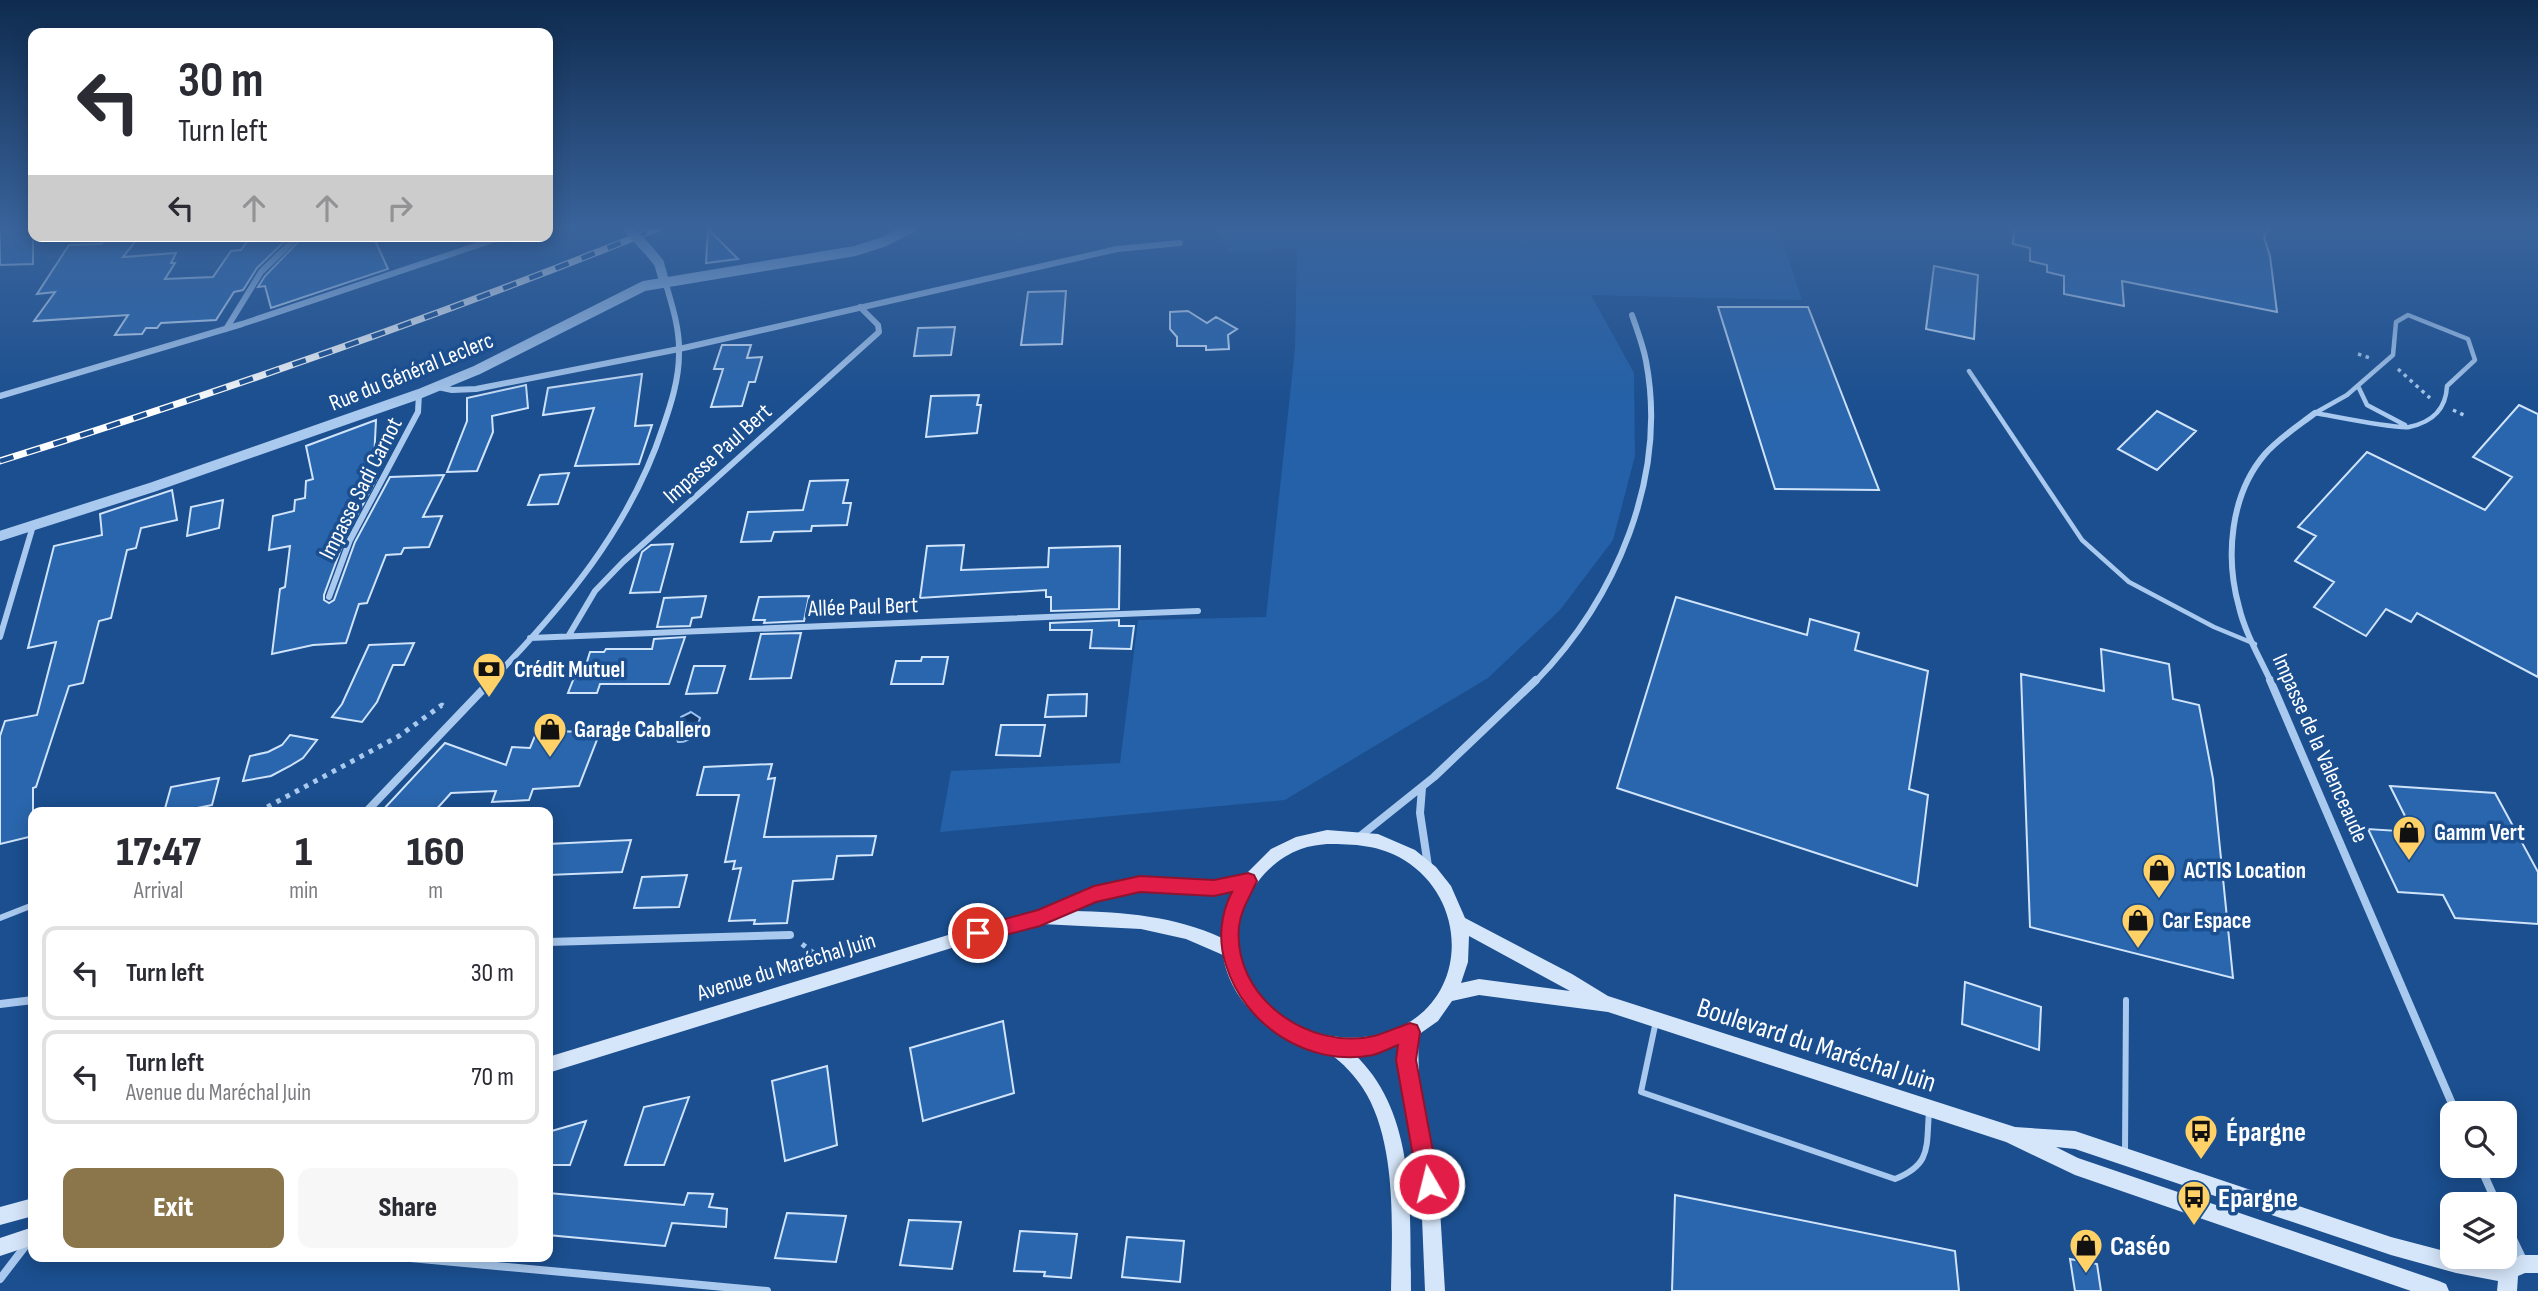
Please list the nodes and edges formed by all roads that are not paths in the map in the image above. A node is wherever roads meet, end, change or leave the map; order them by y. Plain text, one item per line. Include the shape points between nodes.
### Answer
1 (252, 286) edge
2 (354, 286) edge
3 (647, 286) edge
4 (665, 286) edge
5 (952, 286) edge
6 (860, 307) junction
7 (1632, 315) dead end
8 (225, 329) junction
9 (679, 344) junction
10 (1969, 371) dead end
11 (2358, 386) junction
12 (438, 387) junction
13 (419, 394) junction
14 (0, 396) edge
15 (2315, 413) junction
16 (2408, 427) junction
17 (33, 526) junction
18 (0, 536) edge
19 (328, 597) dead end
20 (1198, 611) dead end
21 (569, 635) junction
22 (0, 637) edge
23 (530, 638) junction
24 (2255, 644) junction
25 (1422, 788) junction
26 (371, 807) edge
27 (1359, 837) junction
28 (1430, 871) junction
29 (1248, 881) junction
30 (28, 907) edge
31 (0, 918) edge
32 (1040, 918) junction
33 (1460, 923) junction
34 (790, 935) road end
35 (553, 942) edge
36 (1231, 951) junction
37 (1449, 994) junction
38 (2126, 1000) dead end
39 (28, 1001) edge
40 (0, 1004) edge
41 (1608, 1004) junction
42 (1656, 1019) junction
43 (1410, 1032) junction
44 (1332, 1046) junction
45 (553, 1063) edge
46 (2451, 1101) edge
47 (1930, 1109) junction
48 (2009, 1134) junction
49 (2125, 1158) junction
50 (28, 1208) edge
51 (0, 1216) edge
52 (28, 1238) edge
53 (28, 1243) edge
54 (0, 1247) edge
55 (454, 1262) edge
56 (2519, 1273) edge
57 (0, 1279) edge
58 (766, 1291) edge
59 (1401, 1291) edge
60 (1435, 1291) edge
61 (2439, 1291) edge

1 - 8 street
2 - 8 street
3 - 12 street, Rue du Général Leclerc
4 - 9 street
5 - 6 street
6 - 9 street
6 - 21 street, Impasse Paul Bert via 879,332 639,546 595,591
7 - 25 street via 1647,364 1651,439 1643,498 1624,553 1593,608 1552,664
8 - 14 street
9 - 12 street via 476,389
9 - 23 street via 679,366 652,466 603,552
10 - 24 lane via 2082,540 2129,582
11 - 15 lane, Impasse de la Valenceaude via 2333,406
11 - 16 lane via 2367,405
11 - 16 lane, Impasse de la Valenceaude via 2393,355 2396,322 2409,315 2468,339 2475,360 2447,386 2444,405 2437,414
12 - 13 street, Rue du Général Leclerc
13 - 17 street, Rue du Général Leclerc
13 - 19 street, Impasse Sadi Carnot via 418,412 350,540
15 - 16 lane
15 - 24 street, Impasse de la Valenceaude via 2264,455 2233,516 2231,571 2239,609
17 - 18 street, Rue du Général Leclerc
17 - 22 street
20 - 21 street, Allée Paul Bert
21 - 23 street, Allée Paul Bert
23 - 26 street
24 - 46 street, Impasse de la Valenceaude
25 - 27 street
25 - 28 street via 1420,813
27 - 28 main road via 1409,855
27 - 29 main road via 1327,837 1296,844 1269,859
28 - 33 main road via 1448,895
29 - 32 main road, Avenue du Maréchal Juin via 1214,888 1140,884 1094,894
29 - 36 main road via 1230,926
30 - 31 lane
32 - 36 main road, Avenue du Maréchal Juin via 1119,918 1163,924 1205,936
32 - 45 main road, Avenue du Maréchal Juin
33 - 37 main road via 1461,959
33 - 41 main road, Boulevard du Maréchal Juin
34 - 35 street
36 - 44 main road via 1241,984 1263,1013 1294,1035
37 - 41 main road, Boulevard du Maréchal Juin via 1503,989
37 - 43 main road via 1432,1016
38 - 49 lane
39 - 40 street
41 - 42 main road, Boulevard du Maréchal Juin
42 - 47 main road, Boulevard du Maréchal Juin
42 - 47 lane via 1642,1092 1895,1179 1916,1171 1925,1154
43 - 44 main road via 1372,1045
43 - 60 main road via 1406,1060 1426,1160
44 - 59 main road via 1374,1090 1387,1125 1401,1204
47 - 48 main road, Boulevard du Maréchal Juin
48 - 49 main road via 2075,1140
48 - 61 main road via 2075,1166
49 - 56 main road via 2391,1246 2456,1264
50 - 51 main road
52 - 54 main road
53 - 57 street
55 - 58 street

